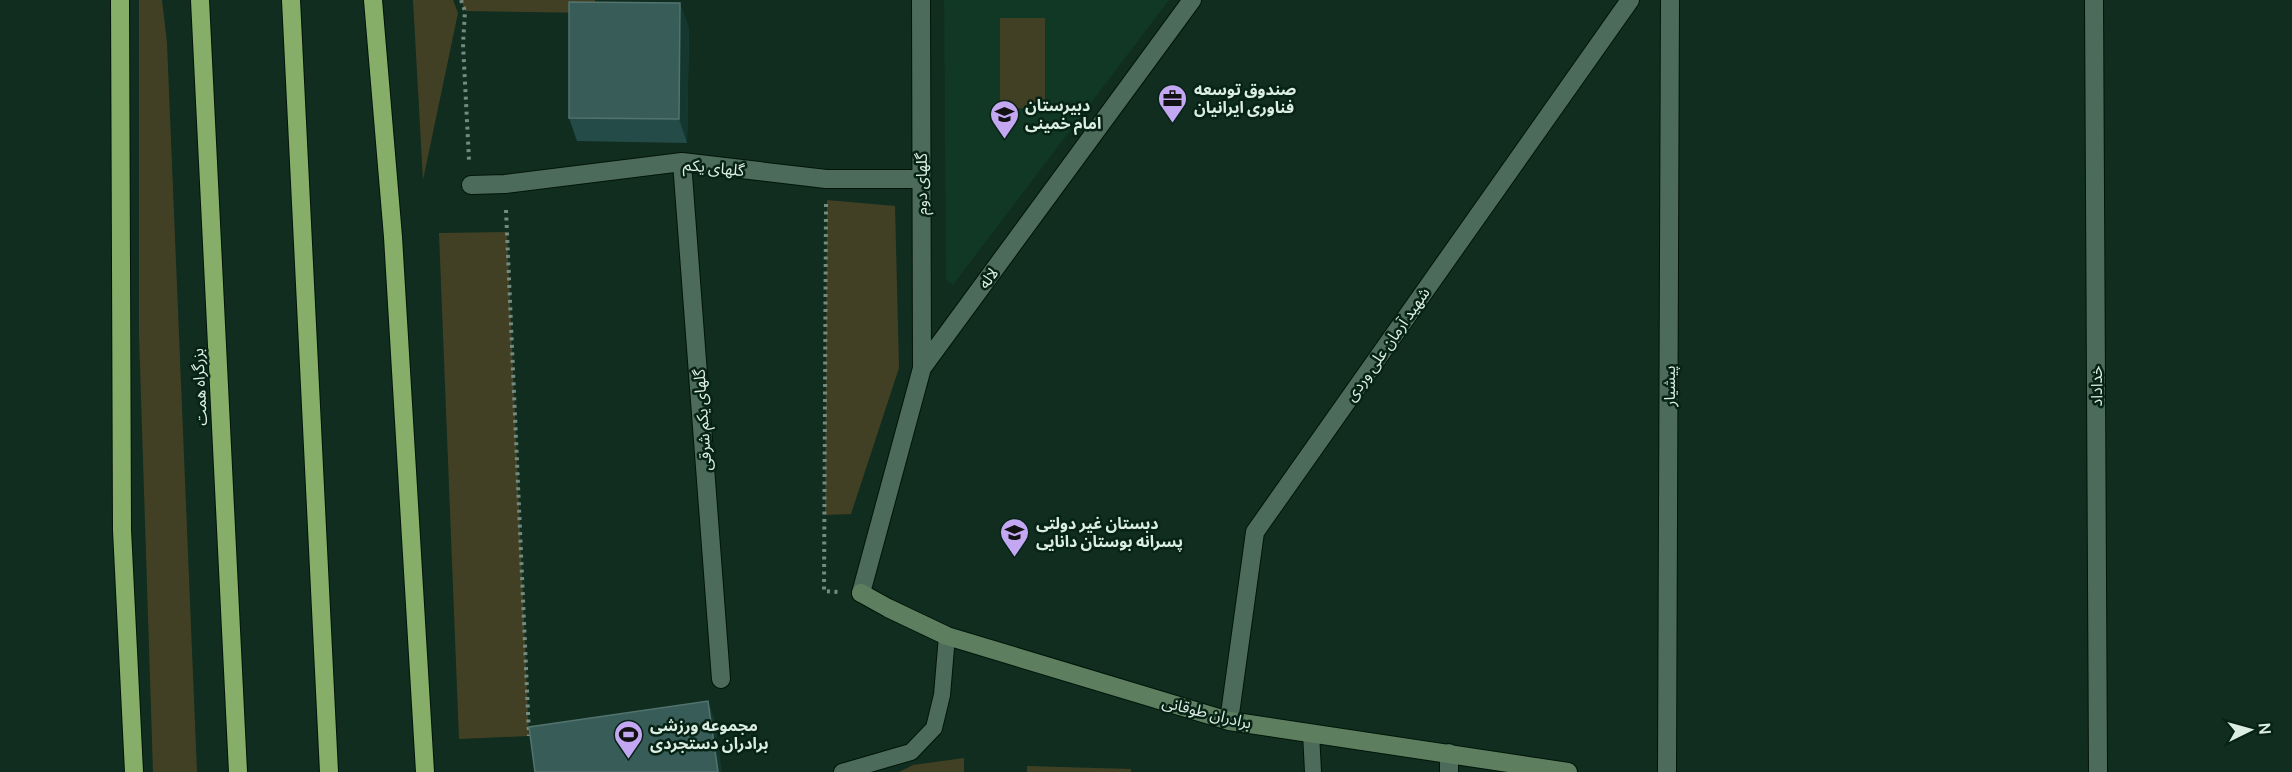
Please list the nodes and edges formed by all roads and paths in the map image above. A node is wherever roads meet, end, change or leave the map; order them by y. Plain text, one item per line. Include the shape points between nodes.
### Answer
1 (120, 0) edge
2 (200, 0) edge
3 (291, 0) edge
4 (373, 0) edge
5 (461, 0) edge
6 (921, 0) edge
7 (1192, 0) edge
8 (1630, 0) edge
9 (1670, 0) edge
10 (2094, 0) edge
11 (682, 162) junction
12 (826, 179) junction
13 (921, 179) junction
14 (505, 184) junction
15 (471, 185) joint
16 (922, 369) junction
17 (861, 593) junction
18 (946, 636) junction
19 (721, 679) dead end
20 (1229, 721) junction
21 (1311, 733) junction
22 (529, 736) edge
23 (1449, 753) junction
24 (134, 772) edge
25 (238, 772) edge
26 (329, 772) edge
27 (425, 772) edge
28 (842, 772) edge
29 (1313, 772) edge
30 (1449, 772) edge
31 (1569, 772) edge
32 (1667, 772) edge
33 (2098, 772) edge

1 - 24 highway via 122,530
2 - 25 highway, بزرگراه همت
3 - 26 highway
4 - 27 highway via 393,237
5 - 15 path via 465,11 463,44
6 - 13 street, گلهای دوم
7 - 16 street, لاله
8 - 20 street, شهید آرمان علی وردی via 1255,532
9 - 32 street, پیشیار
10 - 33 street, خداداد
11 - 12 street, گلهای یکم
11 - 14 street, گلهای یکم
11 - 19 street, گلهای یکم شرقی
12 - 13 street, گلهای یکم
12 - 17 path via 824,591
13 - 16 street, گلهای دوم
14 - 15 street, گلهای یکم
14 - 22 path
16 - 17 street, لاله
17 - 18 street, برادران طوقانی
18 - 20 street, برادران طوقانی
18 - 28 lane via 942,695 934,728 910,752
20 - 21 street, برادران طوقانی
21 - 23 street, برادران طوقانی
21 - 29 lane
23 - 30 street
23 - 31 street, برادران طوقانی

